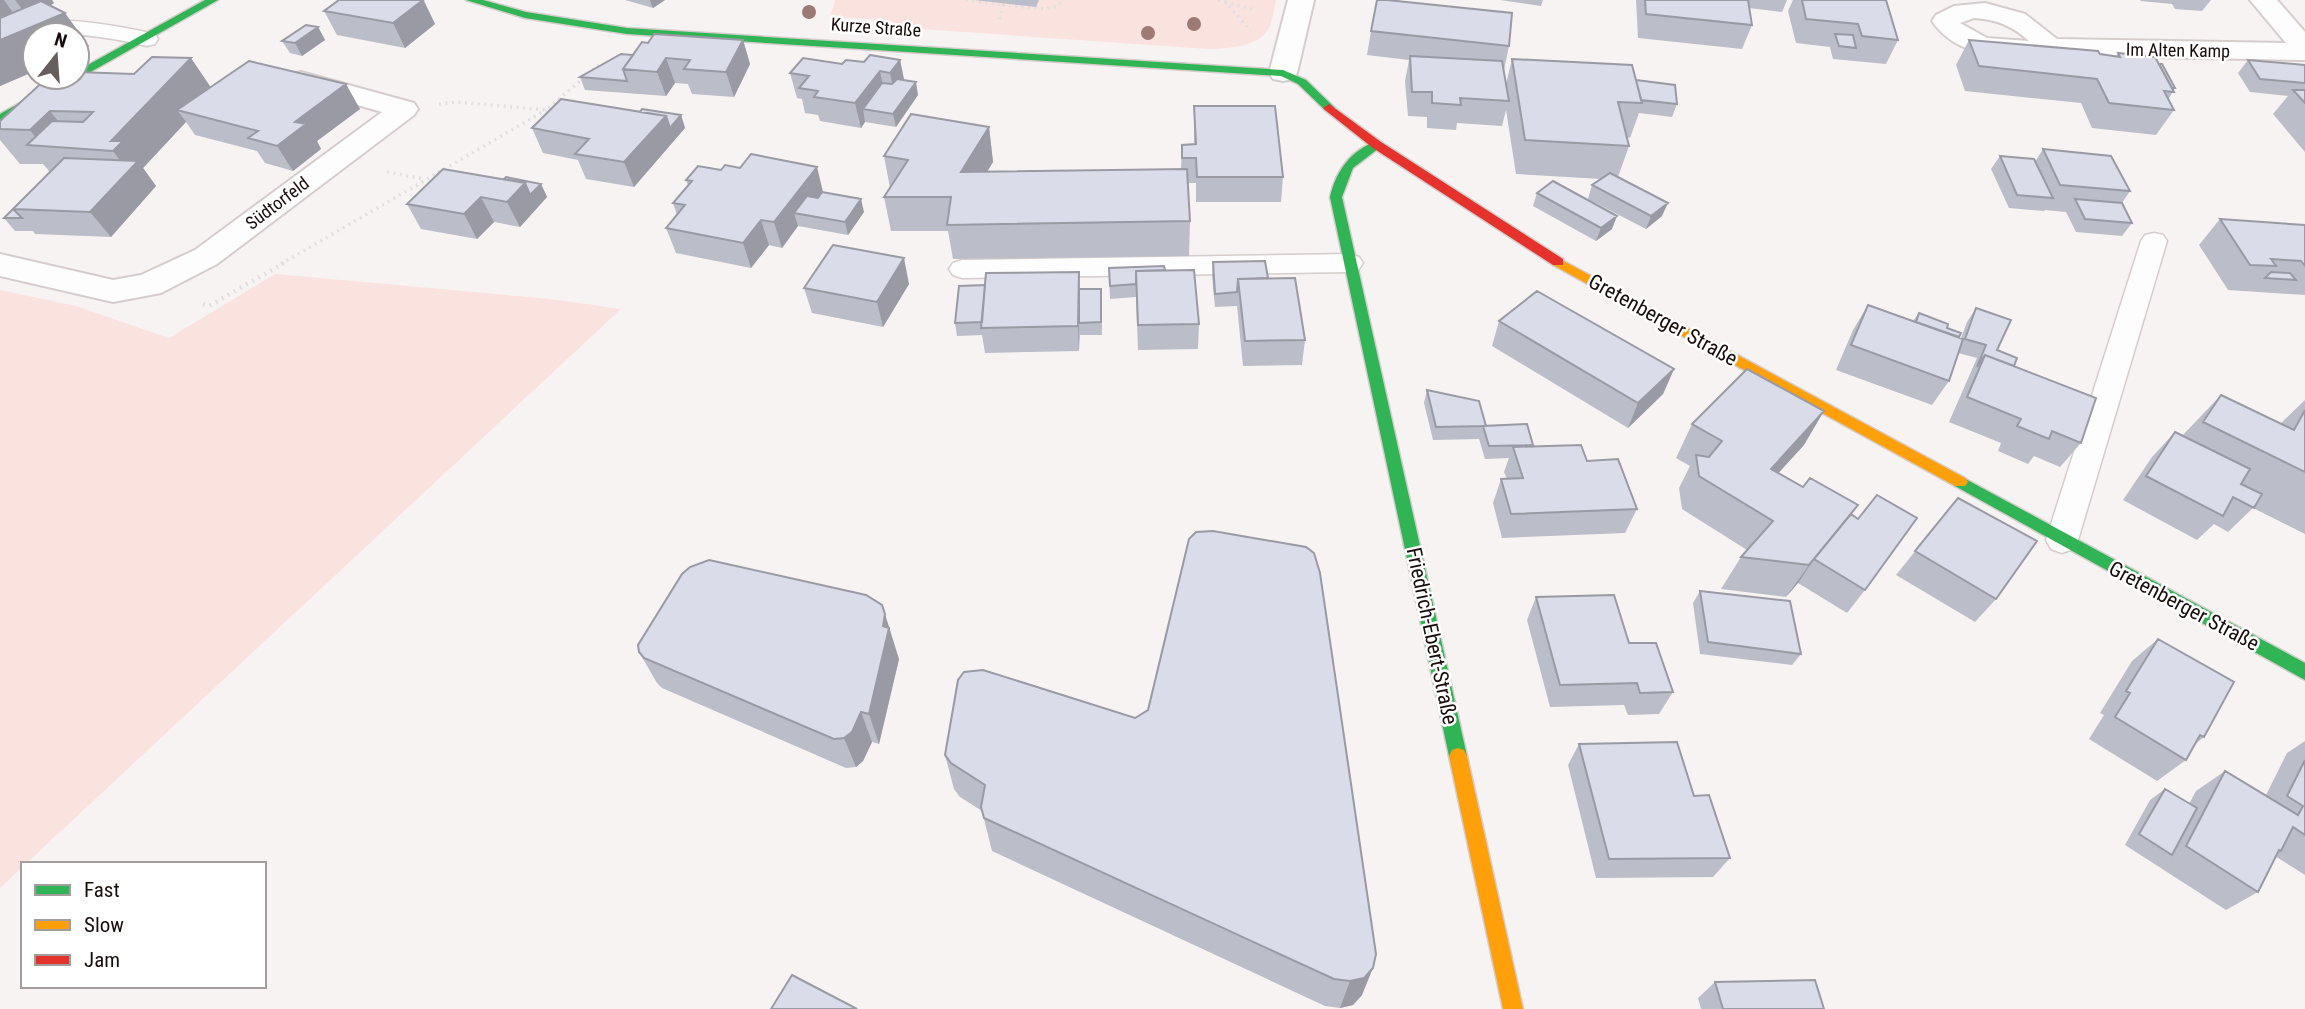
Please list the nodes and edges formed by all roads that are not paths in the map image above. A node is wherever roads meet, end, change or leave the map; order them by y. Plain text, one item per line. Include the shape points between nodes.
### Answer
1 (213, 0) edge
2 (471, 0) edge
3 (1301, 0) edge
4 (2263, 0) edge
5 (0, 31) edge
6 (147, 39) junction
7 (2050, 47) edge
8 (2305, 51) edge
9 (275, 73) edge
10 (1283, 73) junction
11 (0, 119) edge
12 (1377, 145) junction
13 (2154, 241) dead end
14 (1350, 264) junction
15 (0, 265) edge
16 (962, 269) dead end
17 (2062, 540) junction
18 (2305, 672) edge
19 (1513, 1009) edge

1 - 6 main road
2 - 10 main road, Kurze Straße via 550,20 627,31
3 - 10 street
4 - 8 street, Im Alten Kamp
5 - 6 lane via 61,23
6 - 11 main road
7 - 8 street, Im Alten Kamp
9 - 15 street, Südtorfeld via 404,110 206,257 149,285 113,291
10 - 12 main road, Gretenberger Straße via 1302,82
12 - 14 main road, Friedrich-Ebert-Straße via 1340,172 1336,197
12 - 17 main road, Gretenberger Straße via 1559,262
13 - 17 lane
14 - 16 lane
14 - 19 main road, Friedrich-Ebert-Straße
17 - 18 main road, Gretenberger Straße

